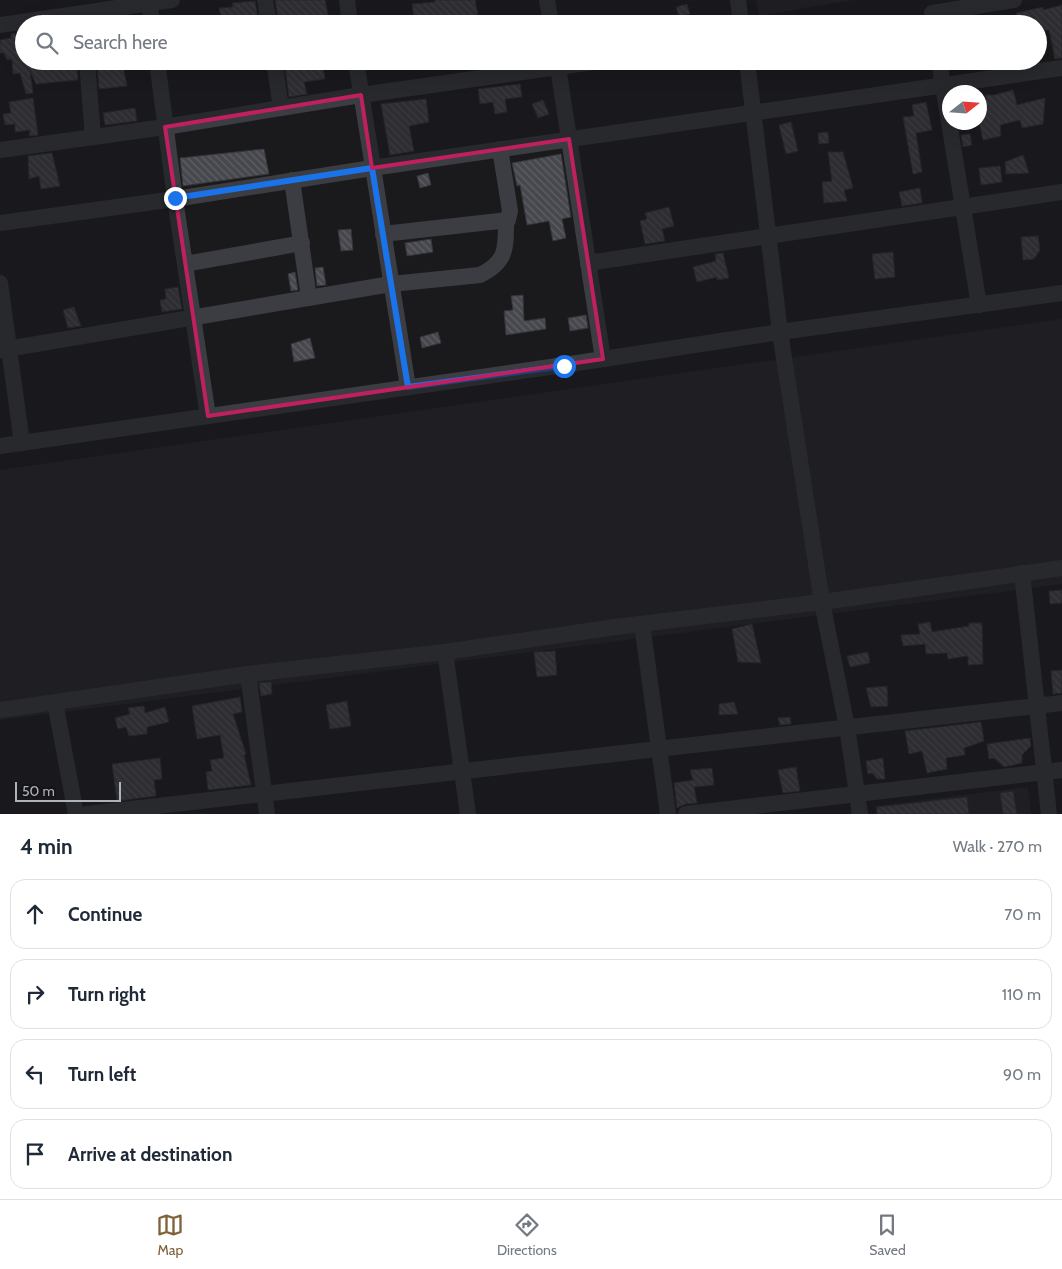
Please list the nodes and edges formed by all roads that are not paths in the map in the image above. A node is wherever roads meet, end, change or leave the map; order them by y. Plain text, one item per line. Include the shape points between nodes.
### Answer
1 (172, 0) edge
2 (265, 0) edge
3 (347, 0) edge
4 (547, 0) edge
5 (738, 0) edge
6 (1014, 0) edge
7 (149, 1) edge
8 (931, 12) edge
9 (95, 15) edge
10 (151, 15) edge
11 (268, 15) edge
12 (349, 15) edge
13 (550, 15) edge
14 (740, 15) edge
15 (15, 24) edge
16 (0, 25) edge
17 (1062, 68) edge
18 (88, 70) edge
19 (158, 70) edge
20 (275, 70) edge
21 (357, 70) edge
22 (519, 70) edge
23 (558, 70) edge
24 (748, 70) edge
25 (940, 70) edge
26 (942, 85) junction
27 (361, 95) junction
28 (281, 108) junction
29 (754, 112) junction
30 (165, 127) junction
31 (949, 130) edge
32 (93, 137) junction
33 (569, 139) junction
34 (500, 149) junction
35 (0, 150) edge
36 (372, 168) junction
37 (292, 180) junction
38 (1062, 192) edge
39 (175, 198) junction
40 (962, 207) junction
41 (506, 221) junction
42 (0, 222) edge
43 (383, 234) junction
44 (769, 236) junction
45 (302, 243) junction
46 (185, 264) junction
47 (588, 264) junction
48 (0, 283) edge
49 (391, 284) junction
50 (1062, 293) edge
51 (309, 298) junction
52 (979, 305) junction
53 (193, 318) junction
54 (780, 332) junction
55 (4, 349) edge
56 (603, 360) junction
57 (408, 387) junction
58 (208, 416) junction
59 (22, 443) junction
60 (0, 446) edge
61 (1062, 568) edge
62 (1022, 574) junction
63 (822, 602) junction
64 (642, 624) junction
65 (444, 652) junction
66 (248, 674) junction
67 (55, 702) junction
68 (1062, 704) edge
69 (1036, 707) junction
70 (0, 710) edge
71 (847, 727) junction
72 (659, 748) junction
73 (1062, 770) edge
74 (462, 771) junction
75 (1043, 772) junction
76 (857, 793) junction
77 (264, 795) junction
78 (76, 814) edge
79 (87, 814) edge
80 (267, 814) edge
81 (468, 814) edge
82 (668, 814) edge
83 (686, 814) edge
84 (860, 814) edge
85 (1048, 814) edge

1 - 7 street
2 - 11 street
3 - 12 street
4 - 13 street
5 - 14 street
6 - 8 street
7 - 9 street
7 - 10 street
15 - 16 street
17 - 26 street
18 - 32 street
19 - 30 street
20 - 28 street
21 - 27 street
22 - 27 street
23 - 33 street
24 - 29 street
25 - 26 street
26 - 29 street
27 - 28 street
27 - 36 street
28 - 30 street
29 - 33 street
29 - 44 street
30 - 32 street
30 - 39 street
31 - 40 street
32 - 35 street
33 - 34 street
33 - 47 street
34 - 36 street
34 - 41 street via 510,211
36 - 37 street
36 - 43 street
37 - 39 street
37 - 45 street
38 - 40 street
39 - 42 street
39 - 46 street
40 - 44 street
40 - 52 street
41 - 43 street
41 - 49 street via 506,249 492,269 480,275
43 - 49 street
44 - 47 street
44 - 54 street
45 - 46 street
45 - 51 street
46 - 53 street
47 - 56 street
48 - 55 street
49 - 51 street
49 - 57 street
50 - 52 street
51 - 53 street
52 - 54 street
53 - 55 street
53 - 58 street
54 - 56 street
54 - 63 street
55 - 59 street
56 - 57 street
57 - 58 street
58 - 59 street
59 - 60 street
61 - 62 street
62 - 63 street
62 - 69 street
63 - 64 street
63 - 71 street
64 - 65 street
64 - 72 street
65 - 66 street
65 - 74 street
66 - 67 street
66 - 77 street
67 - 70 street
67 - 78 street
68 - 69 street
69 - 71 street
69 - 75 street
71 - 72 street
71 - 76 street
72 - 74 street
72 - 82 street
73 - 75 street
74 - 77 street
74 - 81 street
75 - 76 street
75 - 85 street
76 - 83 street
76 - 84 street
77 - 79 street
77 - 80 street

